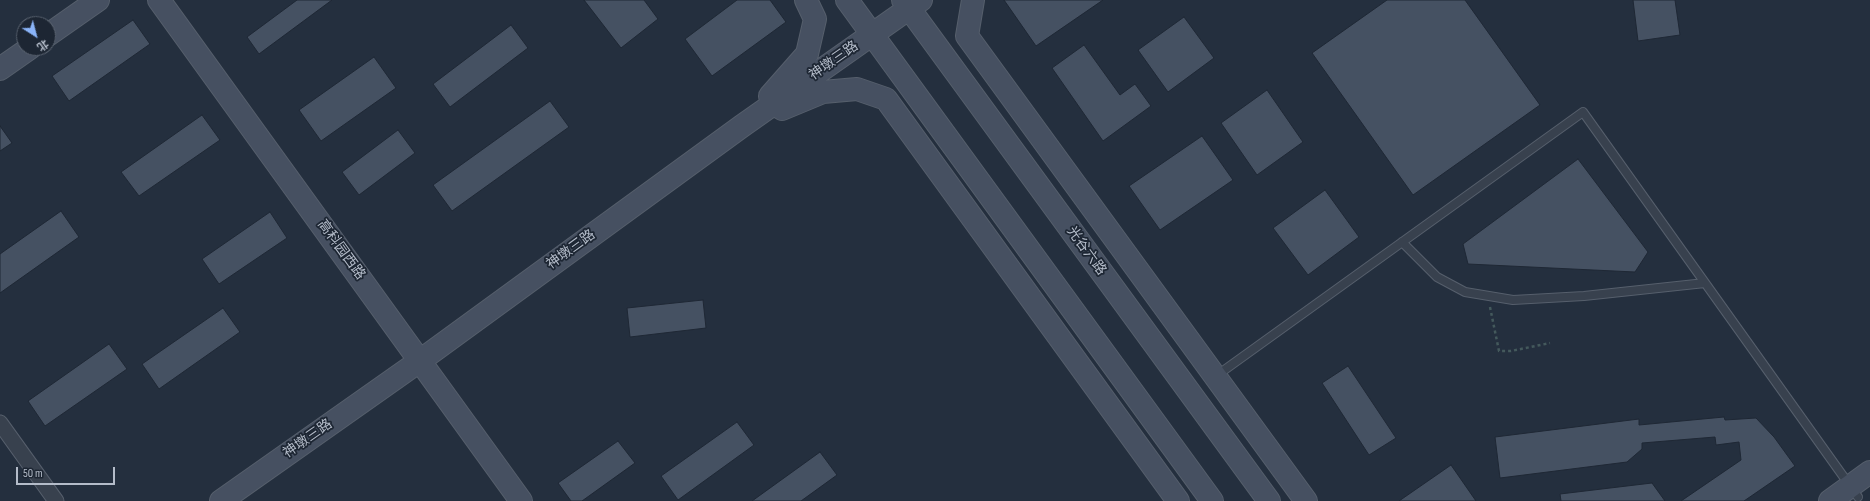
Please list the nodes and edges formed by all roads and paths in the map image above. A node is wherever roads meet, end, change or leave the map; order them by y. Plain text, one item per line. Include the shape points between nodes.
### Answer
1 (98, 0) edge
2 (159, 0) edge
3 (847, 0) edge
4 (973, 0) edge
5 (911, 3) edge
6 (811, 6) edge
7 (56, 29) edge
8 (872, 34) junction
9 (967, 36) junction
10 (19, 56) edge
11 (0, 69) edge
12 (886, 99) junction
13 (982, 108) junction
14 (742, 126) junction
15 (944, 134) junction
16 (999, 208) junction
17 (1402, 242) junction
18 (1091, 257) junction
19 (1704, 283) junction
20 (1022, 286) junction
21 (1161, 303) junction
22 (1490, 304) dead end
23 (1550, 343) dead end
24 (420, 360) junction
25 (1215, 377) junction
26 (0, 423) edge
27 (1870, 472) edge
28 (1159, 474) junction
29 (1857, 493) edge
30 (56, 501) edge
31 (221, 501) edge
32 (521, 501) edge
33 (1178, 501) edge
34 (1194, 501) edge
35 (1212, 501) edge
36 (1269, 501) edge
37 (1306, 501) edge
38 (1830, 501) edge

1 - 7 street
2 - 24 street, 高科园西路
3 - 8 street
4 - 9 street
5 - 8 street, 神墩三路
5 - 13 street, 光谷六路
6 - 14 street via 807,54
8 - 14 street, 神墩三路
8 - 15 street
9 - 13 street
9 - 21 street
10 - 11 street
12 - 14 street via 857,89 823,92
12 - 15 street
12 - 20 street
13 - 18 street, 光谷六路
14 - 24 street, 神墩三路
15 - 16 street
16 - 20 street
16 - 35 street
17 - 19 lane via 1437,277 1465,292 1514,300 1584,296
17 - 19 lane via 1583,112
17 - 25 lane
18 - 21 street
18 - 36 street, 光谷六路
19 - 29 lane
20 - 28 street
21 - 25 street
22 - 23 path via 1499,351
24 - 31 street, 神墩三路
24 - 32 street, 高科园西路
25 - 37 street
26 - 30 street
27 - 29 street
28 - 33 street
28 - 34 street
29 - 38 street

